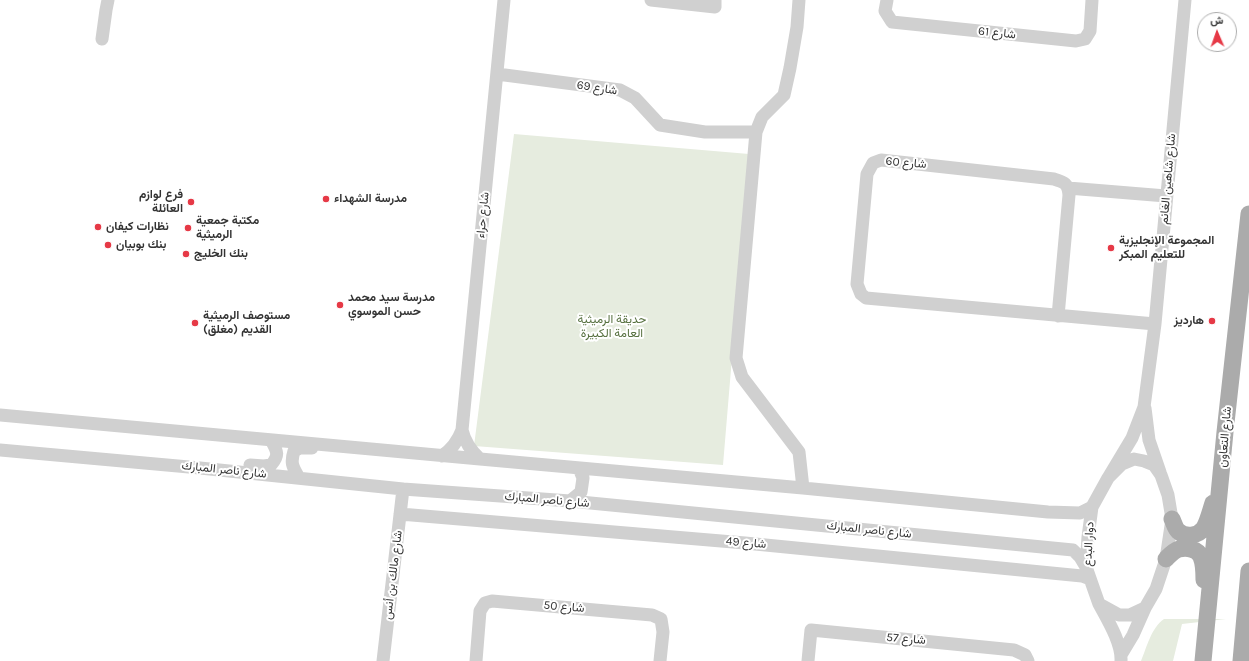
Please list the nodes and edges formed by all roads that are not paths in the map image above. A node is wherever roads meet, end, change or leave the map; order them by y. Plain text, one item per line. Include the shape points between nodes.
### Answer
1 (108, 0) edge
2 (504, 0) edge
3 (650, 0) edge
4 (715, 0) edge
5 (799, 0) edge
6 (887, 0) edge
7 (1092, 0) edge
8 (1185, 0) edge
9 (102, 39) dead end
10 (497, 74) junction
11 (756, 132) junction
12 (1068, 188) junction
13 (1166, 196) junction
14 (1249, 214) edge
15 (1058, 316) junction
16 (1155, 324) junction
17 (1144, 406) junction
18 (0, 415) edge
19 (462, 430) junction
20 (271, 440) junction
21 (333, 446) junction
22 (0, 450) edge
23 (442, 456) junction
24 (480, 460) junction
25 (200, 468) junction
26 (579, 468) junction
27 (1162, 475) junction
28 (299, 478) junction
29 (1108, 478) junction
30 (1222, 479) junction
31 (803, 488) junction
32 (403, 489) junction
33 (570, 501) junction
34 (1092, 507) junction
35 (400, 514) junction
36 (1172, 519) junction
37 (1166, 559) junction
38 (1249, 571) edge
39 (1088, 573) junction
40 (1099, 604) junction
41 (1144, 608) junction
42 (1247, 614) edge
43 (1207, 620) junction
44 (1121, 658) edge
45 (383, 661) edge
46 (476, 661) edge
47 (660, 661) edge
48 (808, 661) edge
49 (1028, 661) edge
50 (1203, 661) edge
51 (1241, 661) edge

1 - 9 street
2 - 10 street, شارع حراء
3 - 4 street via 715,6
5 - 11 street via 797,27 784,95 762,117
6 - 7 street, شارع 61 via 885,11 892,22 1076,41 1085,39 1090,31
8 - 13 street, شارع شاهين الغانم
10 - 11 street, شارع 69 via 620,90 635,98 660,125 705,132
10 - 19 street, شارع حراء
11 - 31 street via 736,358 742,377 799,452
12 - 13 street
12 - 15 street
12 - 15 street, شارع 60 via 1065,183 1054,179 881,160 873,163 867,174 857,284 861,294 866,298
13 - 16 street, شارع شاهين الغانم
14 - 30 main road, شارع التعاون
15 - 16 street, شارع 60
16 - 17 street, شارع شاهين الغانم
17 - 27 street, شارع شاهين الغانم via 1149,440
17 - 29 street, شارع شاهين الغانم via 1132,438
18 - 20 street
19 - 23 street, شارع حراء via 452,448
19 - 24 street, شارع حراء via 469,448
20 - 21 street
20 - 25 street via 277,450 277,459 272,465 219,462
21 - 23 street
21 - 28 street via 322,449 300,448 294,451 292,466
22 - 25 street, شارع ناصر المبارك
23 - 24 street
24 - 26 street
25 - 28 street, شارع ناصر المبارك
26 - 31 street
26 - 33 street via 583,478 581,492
27 - 29 street, دوار البدع via 1154,465 1134,460 1122,464
27 - 36 street
28 - 32 street, شارع ناصر المبارك
29 - 34 street, دوار البدع
30 - 36 main road via 1207,521 1198,534 1184,535
30 - 43 main road, شارع التعاون
31 - 34 street via 1048,512 1080,513
32 - 33 street, شارع ناصر المبارك
32 - 35 street, شارع مالك بن أنس
33 - 39 street, شارع ناصر المبارك via 1073,550 1080,557
34 - 39 street, دوار البدع via 1088,537
35 - 39 street, شارع 49 via 745,542 1082,576
35 - 45 street, شارع مالك بن أنس
36 - 37 street
37 - 41 street via 1156,589
37 - 43 main road via 1184,548 1191,549 1201,556
38 - 42 main road
39 - 40 street, دوار البدع
40 - 41 street via 1119,615 1130,615
40 - 44 street via 1115,636
41 - 44 street
42 - 51 main road
43 - 50 main road, شارع التعاون
46 - 47 street, شارع 50 via 480,611 485,603 492,601 652,615 661,620 663,632
48 - 49 street, شارع 57 via 811,630 1014,650 1024,655

